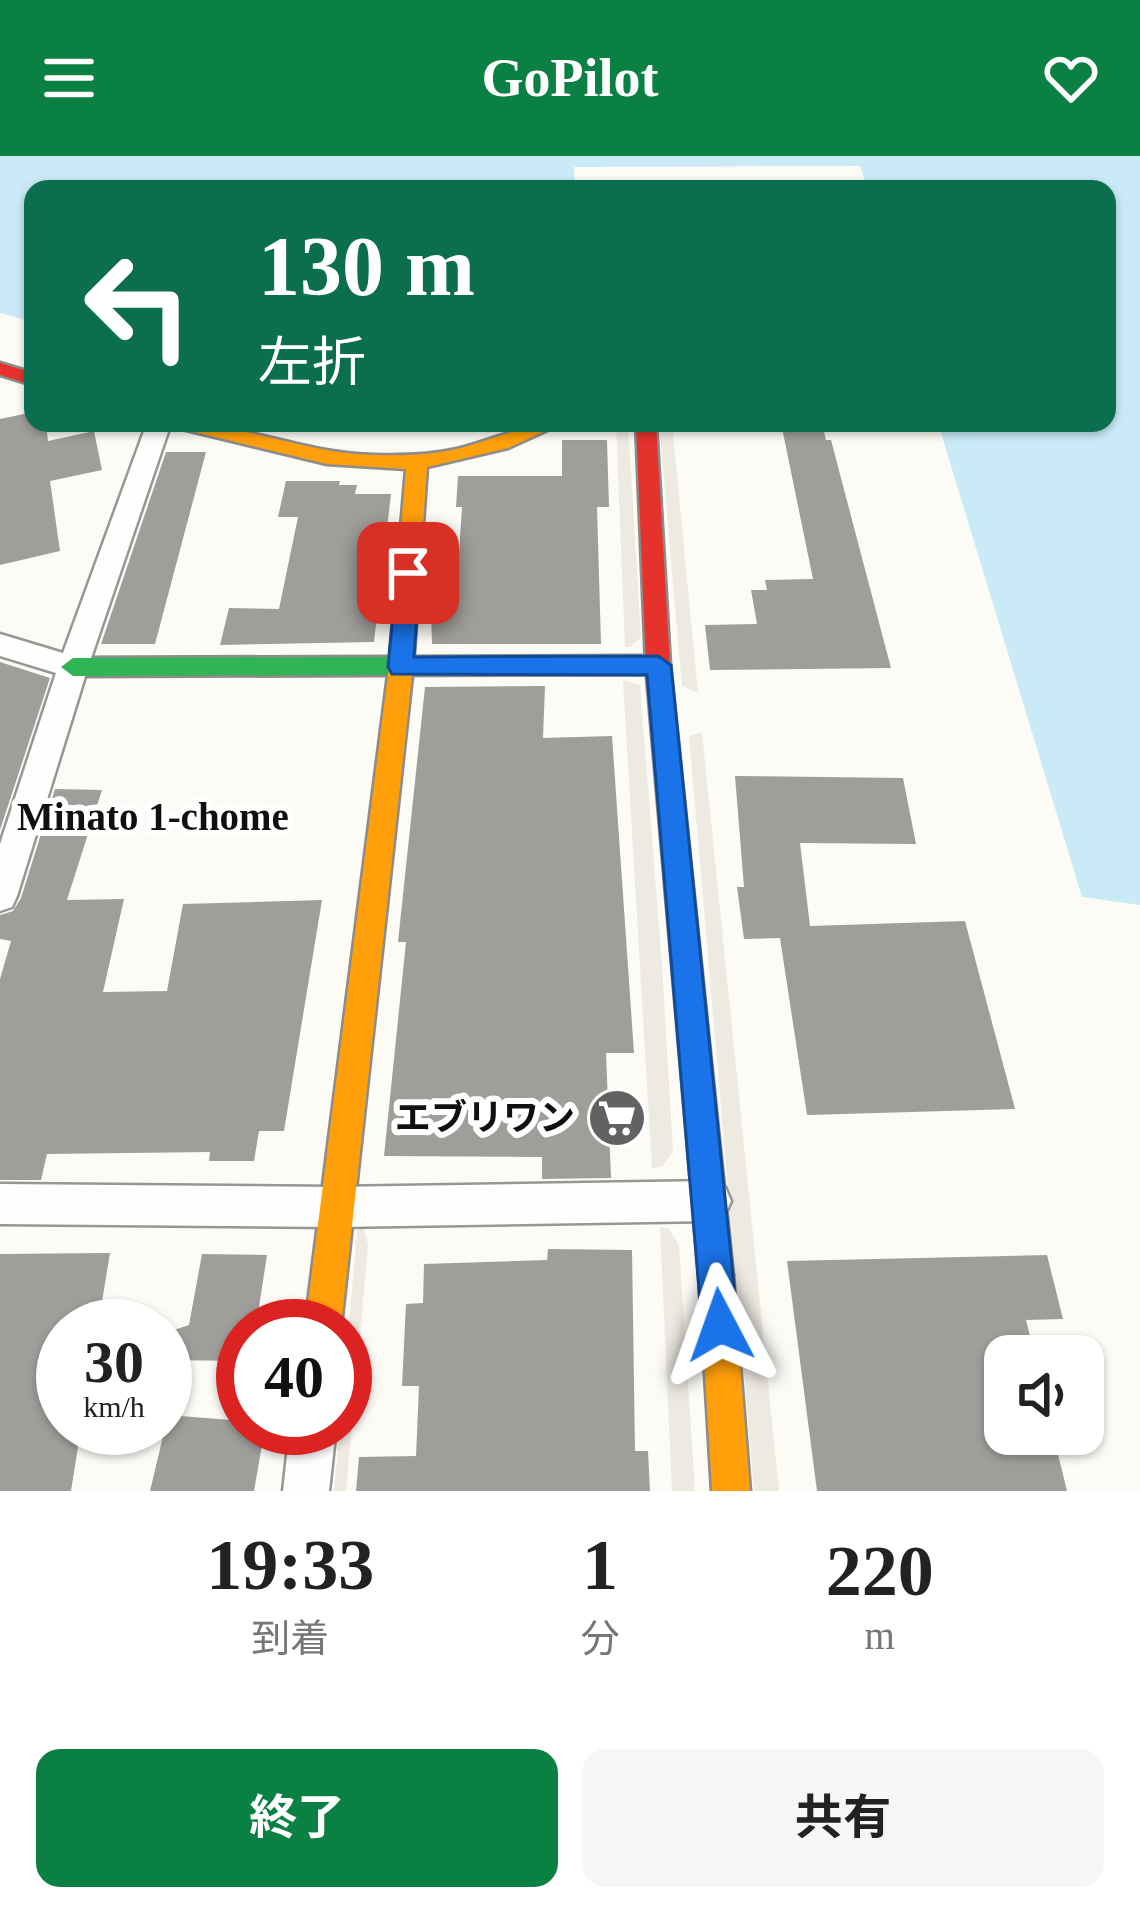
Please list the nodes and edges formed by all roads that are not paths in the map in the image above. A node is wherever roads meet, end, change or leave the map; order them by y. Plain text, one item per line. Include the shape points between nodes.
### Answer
1 (156, 432) edge
2 (220, 432) edge
3 (529, 432) edge
4 (646, 432) edge
5 (417, 465) junction
6 (0, 645) edge
7 (658, 665) junction
8 (73, 667) junction
9 (401, 667) junction
10 (0, 896) edge
11 (711, 1201) junction
12 (0, 1204) edge
13 (336, 1207) junction
14 (326, 1299) edge
15 (310, 1455) edge
16 (306, 1491) edge
17 (730, 1491) edge

1 - 8 street
2 - 5 street via 310,455
3 - 5 street
4 - 7 street
5 - 9 street
6 - 8 street
7 - 9 street
7 - 11 street
8 - 9 street
8 - 10 street
9 - 13 street
11 - 13 street
11 - 17 street
12 - 13 street
13 - 14 street
15 - 16 street

